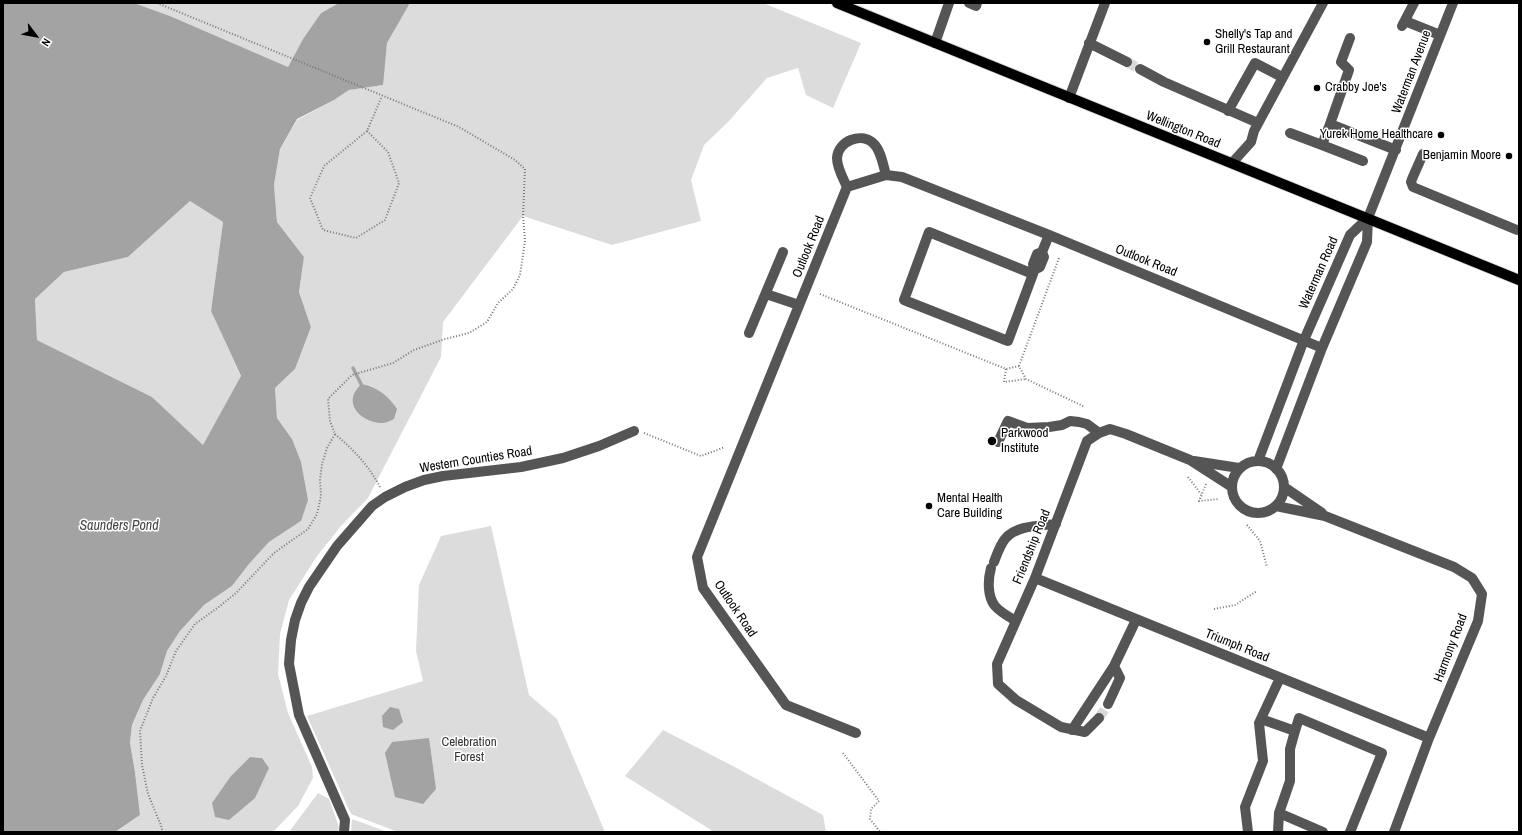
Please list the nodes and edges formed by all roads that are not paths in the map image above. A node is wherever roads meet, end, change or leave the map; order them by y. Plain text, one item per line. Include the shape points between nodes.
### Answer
1 (837, 3) edge
2 (949, 3) edge
3 (969, 3) edge
4 (977, 3) edge
5 (1105, 3) edge
6 (1414, 3) edge
7 (1453, 3) edge
8 (1320, 5) edge
9 (1440, 35) junction
10 (1350, 38) dead end
11 (934, 43) junction
12 (1089, 43) junction
13 (1127, 62) tunnel mouth
14 (1140, 69) tunnel mouth
15 (1282, 77) junction
16 (1068, 98) junction
17 (1228, 111) junction
18 (1258, 123) junction
19 (1330, 124) junction
20 (1290, 133) dead end
21 (1322, 145) junction
22 (1396, 150) junction
23 (1422, 154) dead end
24 (1363, 161) dead end
25 (1232, 163) junction
26 (886, 175) junction
27 (847, 187) junction
28 (1368, 218) junction
29 (1517, 230) dead end
30 (1049, 235) junction
31 (783, 252) dead end
32 (1034, 272) junction
33 (1519, 280) edge
34 (766, 294) junction
35 (799, 305) junction
36 (749, 333) dead end
37 (1304, 340) junction
38 (1322, 348) junction
39 (636, 430) road end
40 (1099, 433) junction
41 (998, 442) dead end
42 (1190, 460) junction
43 (1258, 461) junction
44 (1239, 468) junction
45 (1276, 469) junction
46 (1232, 487) junction
47 (1284, 487) junction
48 (1276, 506) junction
49 (1326, 516) junction
50 (1056, 524) junction
51 (1035, 578) junction
52 (1136, 620) junction
53 (1016, 621) junction
54 (1114, 666) junction
55 (1280, 678) junction
56 (1108, 704) tunnel mouth
57 (1098, 718) tunnel mouth
58 (1261, 719) junction
59 (1072, 730) junction
60 (1295, 731) junction
61 (856, 733) dead end
62 (1429, 738) junction
63 (1278, 813) junction
64 (1309, 829) edge
65 (344, 832) edge
66 (1248, 832) edge
67 (1278, 832) edge
68 (1323, 832) edge
69 (1350, 832) edge
70 (1394, 832) edge

1 - 11 main road, Wellington Road
2 - 11 street
3 - 4 street via 976,6
5 - 12 street
6 - 9 street via 1404,23
7 - 9 street, Waterman Avenue
8 - 15 street
9 - 22 street, Waterman Avenue
10 - 19 street via 1341,62 1349,70
11 - 16 main road, Wellington Road
12 - 13 street
12 - 16 street
14 - 17 street
15 - 17 street via 1255,63
15 - 18 street
16 - 25 main road, Wellington Road
17 - 18 street
18 - 25 street via 1251,142
19 - 21 street
19 - 22 street
20 - 21 street
21 - 24 street
22 - 28 street, Waterman Avenue
23 - 29 street via 1411,182 1413,187
25 - 28 main road, Wellington Road
26 - 27 street, Outlook Road
26 - 27 street via 878,149 865,138 856,138 840,147 837,157
26 - 30 street, Outlook Road via 902,177
27 - 35 street, Outlook Road
28 - 33 main road, Wellington Road
28 - 37 street, Waterman Road via 1350,235
28 - 38 street via 1367,242
30 - 32 street via 1042,252 1037,254 1033,264
30 - 37 street, Outlook Road
31 - 34 street
32 - 32 street via 1008,341 904,300 929,232
34 - 35 street
34 - 36 street
35 - 61 street, Outlook Road via 697,557 703,588 786,705
37 - 38 street, Outlook Road
37 - 43 street, Waterman Road
38 - 45 street
39 - 65 street, Western Counties Road via 563,458 424,480 385,496 372,506 337,546 309,587 295,620 289,664 299,715 345,820
40 - 41 street via 1087,424 1070,420 1062,425 1027,428 1008,421
40 - 42 street via 1110,429
40 - 50 street, Friendship Road via 1087,441
42 - 44 street
42 - 46 street
43 - 44 street
43 - 45 street
44 - 46 street
45 - 47 street
46 - 48 street via 1239,506 1248,512 1267,511
47 - 48 street
47 - 49 street, Harmony Road
48 - 49 street, Harmony Road
49 - 62 street, Harmony Road via 1454,567 1472,578 1482,594 1478,621
50 - 51 street, Friendship Road
50 - 53 street via 1012,532 1005,539 992,565 989,577 994,605
51 - 52 street, Triumph Road
51 - 53 street, Friendship Road
52 - 54 street
52 - 55 street, Triumph Road
53 - 59 street, Friendship Road via 997,664 998,684 1016,700
54 - 56 street via 1120,678
54 - 59 street
55 - 58 street
55 - 62 street, Triumph Road
57 - 59 street via 1085,732
58 - 60 street
58 - 66 street via 1259,723 1263,761 1245,807
60 - 63 street via 1290,749 1290,782
60 - 69 street via 1299,718 1382,753
62 - 70 street, Harmony Road
63 - 64 street
63 - 67 street
64 - 68 street

